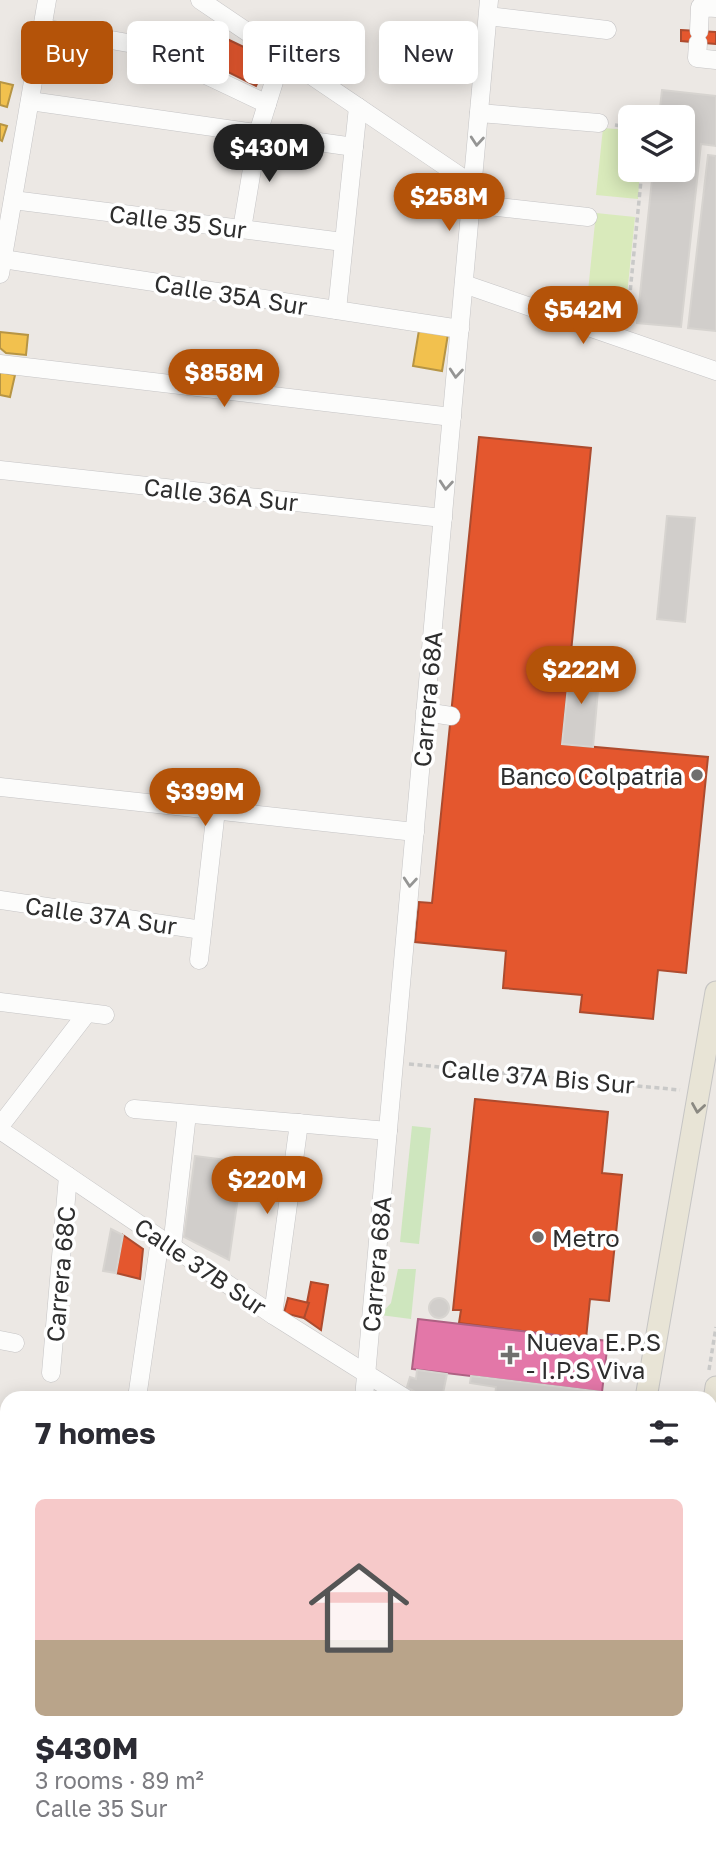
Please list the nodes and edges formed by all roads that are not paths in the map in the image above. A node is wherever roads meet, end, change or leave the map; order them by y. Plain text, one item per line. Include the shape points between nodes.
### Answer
1 (47, 0) edge
2 (200, 0) edge
3 (488, 8) edge
4 (716, 8) edge
5 (44, 21) edge
6 (243, 29) edge
7 (607, 30) dead end
8 (113, 40) edge
9 (716, 60) edge
10 (33, 84) edge
11 (273, 84) edge
12 (324, 84) edge
13 (30, 101) junction
14 (267, 104) junction
15 (358, 107) junction
16 (479, 113) junction
17 (599, 124) dead end
18 (258, 134) junction
19 (354, 147) junction
20 (473, 185) junction
21 (13, 200) junction
22 (471, 204) junction
23 (588, 217) dead end
24 (242, 229) junction
25 (343, 242) junction
26 (1, 267) edge
27 (464, 284) junction
28 (337, 310) junction
29 (460, 329) junction
30 (0, 364) edge
31 (716, 371) edge
32 (452, 416) junction
33 (0, 470) edge
34 (443, 519) junction
35 (425, 712) junction
36 (451, 716) dead end
37 (0, 787) edge
38 (216, 810) junction
39 (415, 832) junction
40 (0, 902) edge
41 (202, 930) junction
42 (199, 960) dead end
43 (716, 992) edge
44 (0, 1002) edge
45 (134, 1109) dead end
46 (187, 1114) junction
47 (299, 1123) junction
48 (0, 1128) edge
49 (388, 1131) junction
50 (68, 1176) junction
51 (166, 1243) junction
52 (273, 1315) junction
53 (51, 1373) dead end
54 (366, 1374) junction
55 (138, 1391) edge
56 (365, 1391) edge
57 (394, 1391) edge
58 (647, 1391) edge

1 - 5 street
2 - 6 street
3 - 7 street
3 - 16 street, Carrera 68A
4 - 9 street via 700,7 697,58
8 - 14 street via 145,46
10 - 13 street
11 - 14 street
12 - 15 street
13 - 18 street
13 - 21 street
14 - 18 street
15 - 19 street
15 - 20 street
16 - 17 street
16 -> 20 street, Carrera 68A
18 - 19 street
18 - 24 street
19 - 25 street
20 - 22 street, Carrera 68A
21 - 24 street, Calle 35 Sur
21 - 26 street
22 - 23 street
22 - 27 street, Carrera 68A
24 - 25 street, Calle 35 Sur
25 - 28 street
26 - 28 street, Calle 35A Sur
27 - 29 street, Carrera 68A
27 - 31 street
28 - 29 street, Calle 35A Sur
29 -> 32 street, Carrera 68A
30 - 32 street
32 -> 34 street, Carrera 68A
33 - 34 street, Calle 36A Sur
34 - 35 street, Carrera 68A
35 - 36 street
35 - 39 street, Carrera 68A
37 - 38 street
38 - 39 street
38 - 41 street
39 -> 49 street, Carrera 68A
40 - 41 street, Calle 37A Sur
41 - 42 street
43 -> 58 main road
44 - 48 street via 96,1014
45 - 46 street
46 - 47 street
46 - 51 street
47 - 49 street
47 - 52 street
48 - 50 street, Calle 37B Sur
49 - 54 street, Carrera 68A
50 - 51 street, Calle 37B Sur
50 - 53 street, Carrera 68C
51 - 52 street, Calle 37B Sur
51 - 55 street
52 - 54 street, Calle 37B Sur
54 - 56 street, Carrera 68A
54 - 57 street, Calle 37B Sur

